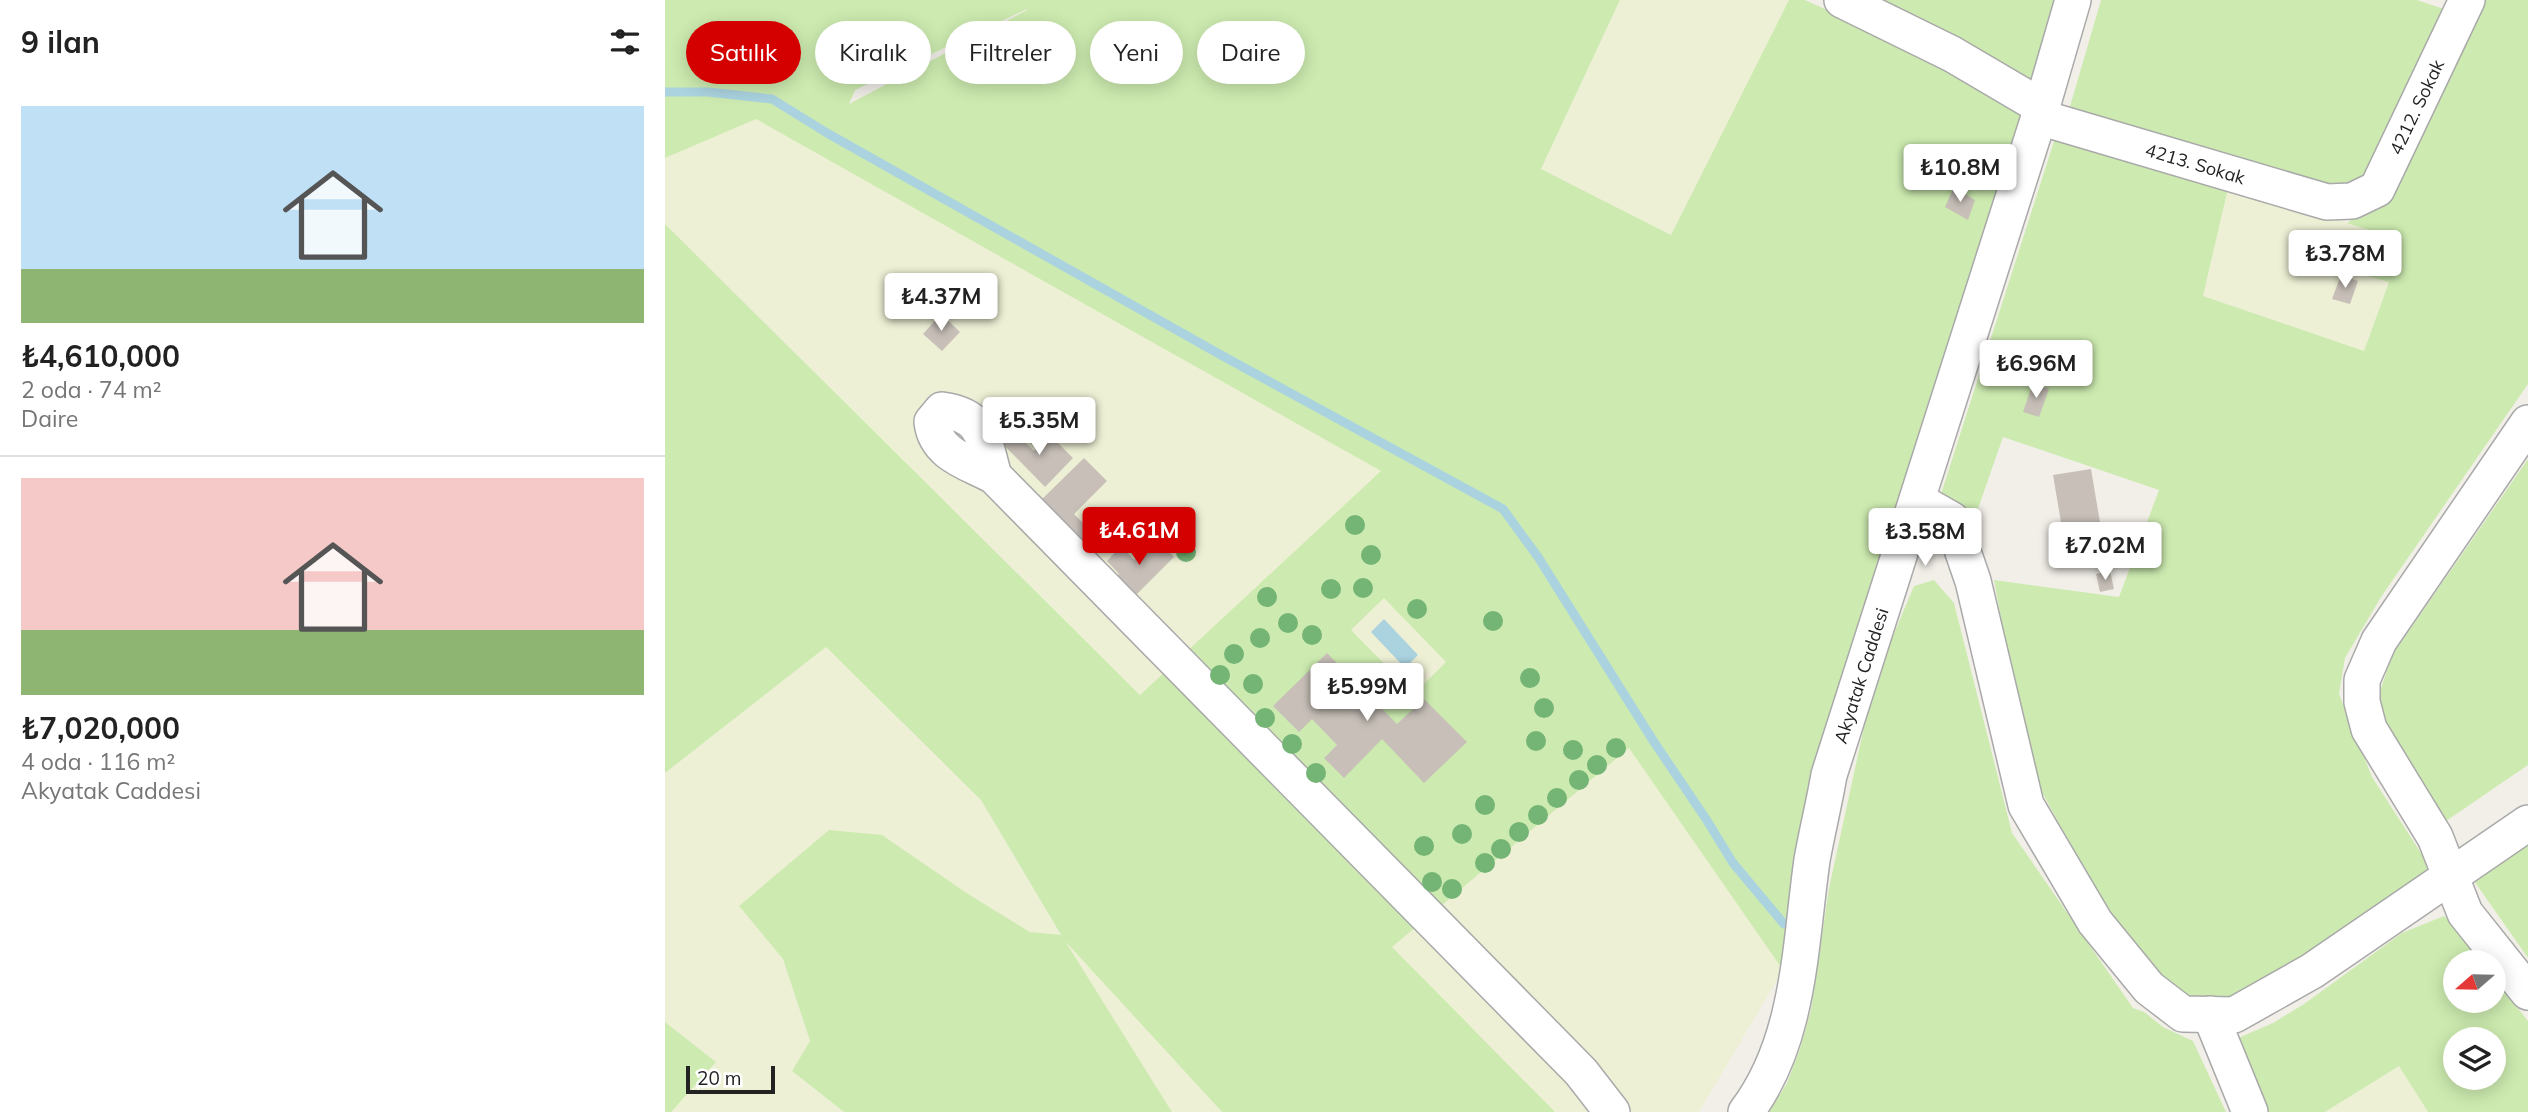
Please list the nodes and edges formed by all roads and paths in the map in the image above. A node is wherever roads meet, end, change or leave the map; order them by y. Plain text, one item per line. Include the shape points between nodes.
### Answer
1 (1842, 0) edge
2 (2073, 0) edge
3 (2467, 0) edge
4 (2040, 112) junction
5 (2352, 201) joint
6 (2528, 423) edge
7 (994, 476) dead end
8 (1917, 500) junction
9 (2528, 823) edge
10 (2451, 877) junction
11 (2528, 992) edge
12 (2210, 1014) junction
13 (1612, 1112) edge
14 (1746, 1112) edge
15 (2250, 1112) edge

1 - 4 street, 4213. Sokak via 1952,54
2 - 4 street, Akyatak Caddesi
3 - 5 street, 4212. Sokak via 2377,189
4 - 5 street, 4213. Sokak via 2327,202
4 - 8 street, Akyatak Caddesi
6 - 10 street via 2379,641 2362,680 2369,729 2435,837
7 - 13 street via 1581,1072
8 - 12 street via 1952,520 1973,582 2026,805 2095,922 2149,988 2183,1014
8 - 14 street, Akyatak Caddesi via 1829,775 1793,1002 1776,1059
9 - 10 street
10 - 11 street via 2465,913
10 - 12 street via 2312,971 2234,1015
12 - 15 street

